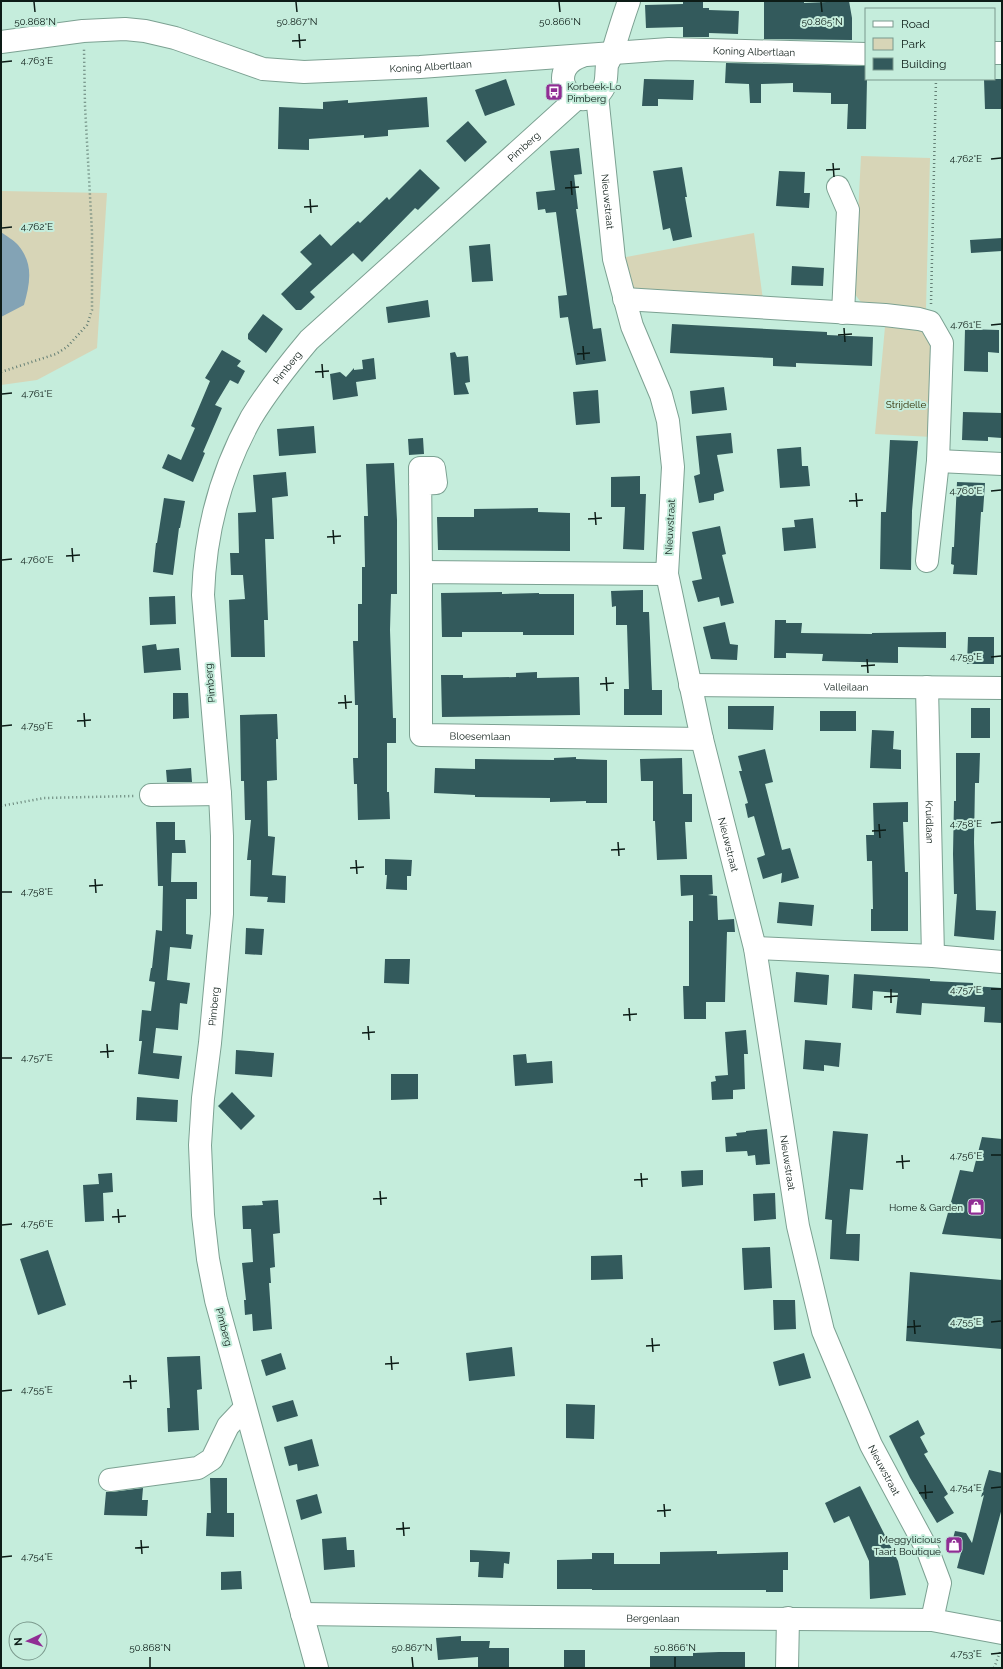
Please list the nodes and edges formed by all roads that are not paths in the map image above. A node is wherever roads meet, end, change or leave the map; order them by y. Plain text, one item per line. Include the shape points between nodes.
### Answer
1 (629, 1) edge
2 (1, 42) edge
3 (613, 53) junction
4 (865, 54) edge
5 (582, 56) junction
6 (587, 97) junction
7 (838, 187) dead end
8 (624, 299) junction
9 (843, 313) junction
10 (938, 461) junction
11 (1002, 464) edge
12 (420, 484) dead end
13 (927, 561) dead end
14 (421, 572) junction
15 (667, 574) junction
16 (690, 685) junction
17 (927, 687) junction
18 (1002, 688) edge
19 (702, 739) junction
20 (220, 794) junction
21 (150, 795) road end
22 (755, 948) junction
23 (933, 956) junction
24 (1002, 962) edge
25 (245, 1408) junction
26 (110, 1480) dead end
27 (302, 1614) junction
28 (788, 1618) junction
29 (932, 1620) junction
30 (1002, 1634) edge
31 (317, 1668) edge
32 (788, 1668) edge

1 - 3 street
2 - 5 street, Koning Albertlaan via 83,31 124,29 175,38 263,69 304,72
3 - 4 street, Koning Albertlaan via 669,49
3 - 5 street, Koning Albertlaan
3 - 6 street via 608,64 605,85
5 - 6 street via 568,64 564,70 563,80 569,93
6 - 8 street, Nieuwstraat via 613,252
6 - 20 street, Pimberg via 309,340 281,374 252,418 231,459 219,493 208,536 204,567 203,595
7 - 9 street via 848,210
8 - 9 street
8 - 15 street, Nieuwstraat via 632,326 661,395 668,421 673,466
9 - 10 street via 920,318 930,322 942,343
10 - 11 street
10 - 13 street
12 - 14 street, Bloesemlaan via 436,483 434,468 420,468
14 - 15 street
14 - 19 street, Bloesemlaan via 421,735
15 - 16 street, Nieuwstraat
16 - 17 street, Valleilaan
16 - 19 street, Nieuwstraat
17 - 18 street, Valleilaan
17 - 23 street, Kruidlaan
19 - 22 street, Nieuwstraat
20 - 21 street
20 - 25 street, Pimberg via 222,914 203,1098 200,1169 208,1259 216,1300
22 - 23 street
22 - 29 street, Nieuwstraat via 798,1226 823,1331 871,1445 928,1551 940,1583
23 - 24 street
25 - 26 street via 228,1426 212,1459 198,1468
25 - 27 street, Pimberg
27 - 28 street, Bergenlaan
27 - 31 street, Pimberg
28 - 29 street, Bergenlaan
28 - 32 street
29 - 30 street, Bergenlaan

